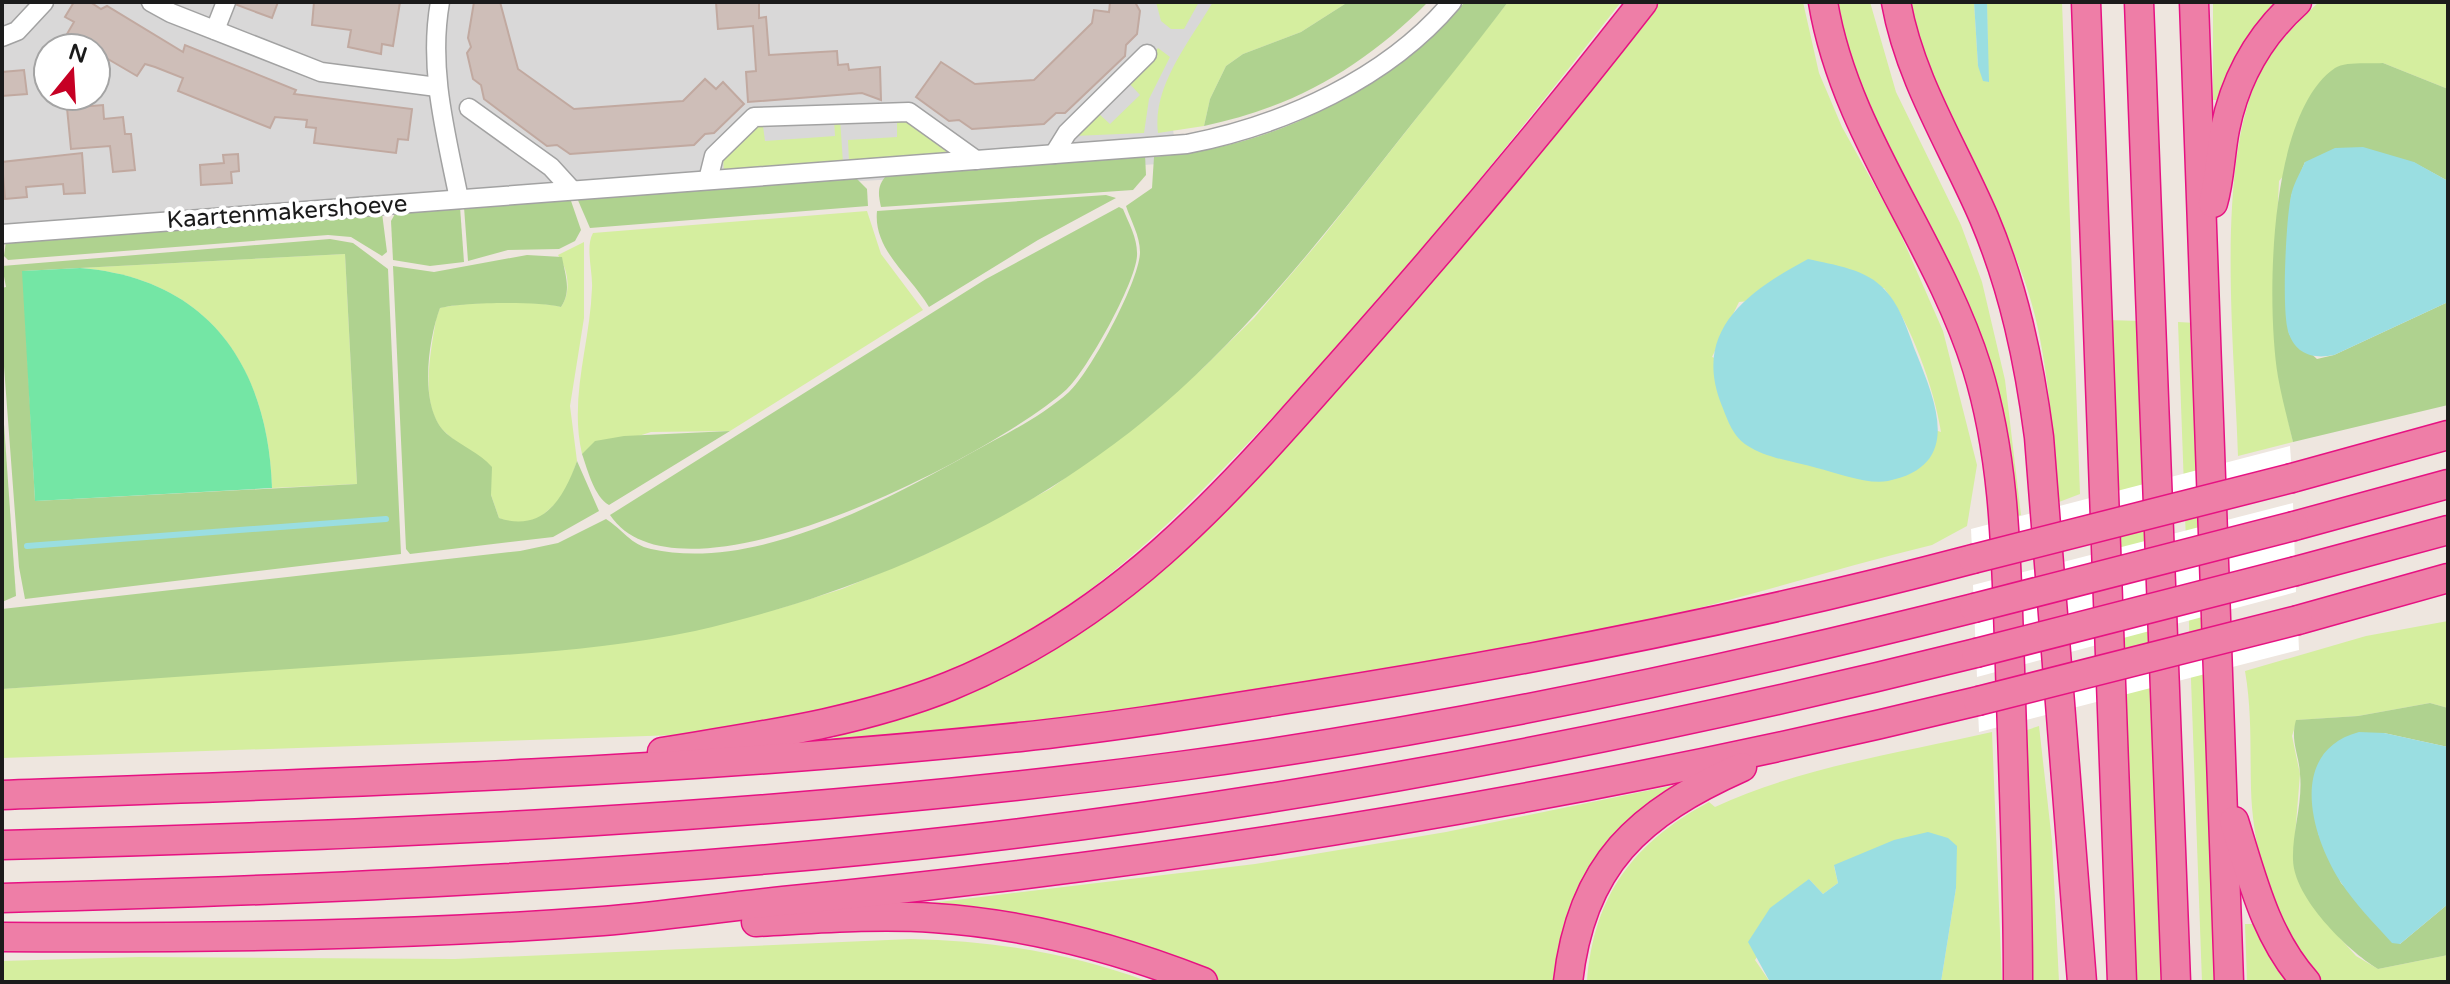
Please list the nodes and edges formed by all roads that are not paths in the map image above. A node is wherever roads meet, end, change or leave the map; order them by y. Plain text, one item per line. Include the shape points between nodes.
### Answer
1 (44, 2) edge
2 (151, 2) edge
3 (226, 2) edge
4 (440, 2) edge
5 (1452, 2) edge
6 (1643, 2) edge
7 (1823, 2) edge
8 (1896, 2) edge
9 (2086, 2) edge
10 (2139, 2) edge
11 (2194, 2) edge
12 (2297, 2) edge
13 (215, 30) junction
14 (3, 34) edge
15 (1147, 54) dead end
16 (437, 87) junction
17 (469, 108) dead end
18 (1054, 154) junction
19 (976, 160) junction
20 (708, 180) junction
21 (572, 190) junction
22 (459, 199) junction
23 (2, 234) edge
24 (2202, 238) junction
25 (2448, 425) edge
26 (2448, 435) edge
27 (2374, 455) junction
28 (2448, 484) edge
29 (2448, 530) edge
30 (2448, 578) edge
31 (2448, 599) edge
32 (2349, 606) junction
33 (1783, 748) junction
34 (464, 776) junction
35 (2224, 788) junction
36 (2, 795) edge
37 (2, 845) edge
38 (2, 898) edge
39 (607, 921) junction
40 (2, 937) edge
41 (1203, 982) edge
42 (1568, 982) edge
43 (2018, 982) edge
44 (2082, 982) edge
45 (2122, 982) edge
46 (2176, 982) edge
47 (2229, 982) edge
48 (2306, 982) edge

1 - 14 street via 17,31
2 - 13 street
3 - 13 street
4 - 16 street
5 - 18 street, Kaartenmakershoeve via 1357,81 1295,113 1187,144
6 - 34 highway via 1421,273 1245,473 1144,571 1094,608 1006,660 949,686 824,724 660,752
7 - 43 highway via 1858,121 1948,292 1968,340 1992,426 2006,576
8 - 44 highway via 1920,82 2008,278 2028,358 2044,491
9 - 45 highway
10 - 46 highway
11 - 24 highway
12 - 24 highway via 2274,22 2244,67
13 - 16 street via 321,72
15 - 18 street via 1067,133
16 - 22 street
17 - 21 street via 551,167
18 - 19 street, Kaartenmakershoeve
19 - 20 street, Kaartenmakershoeve
19 - 20 street via 909,112 754,117 714,156
20 - 21 street, Kaartenmakershoeve
21 - 22 street, Kaartenmakershoeve
22 - 23 street, Kaartenmakershoeve
24 - 35 highway
25 - 27 highway
26 - 27 highway
27 - 34 highway, bridge via 1771,609 1566,651 1217,710 1024,737 717,764
28 - 37 highway, bridge via 1974,608 1640,687 1179,766 694,814
29 - 38 highway, bridge via 1976,653 1644,730 1069,827 567,874
30 - 32 highway
31 - 32 highway
32 - 33 highway, bridge
33 - 39 highway via 1468,810 1186,855
33 - 42 highway via 1671,802 1632,834 1580,916
34 - 36 highway
35 - 47 highway
35 - 48 highway via 2265,920 2287,961
39 - 40 highway via 332,934
39 - 41 highway via 875,917 1004,925 1142,959

